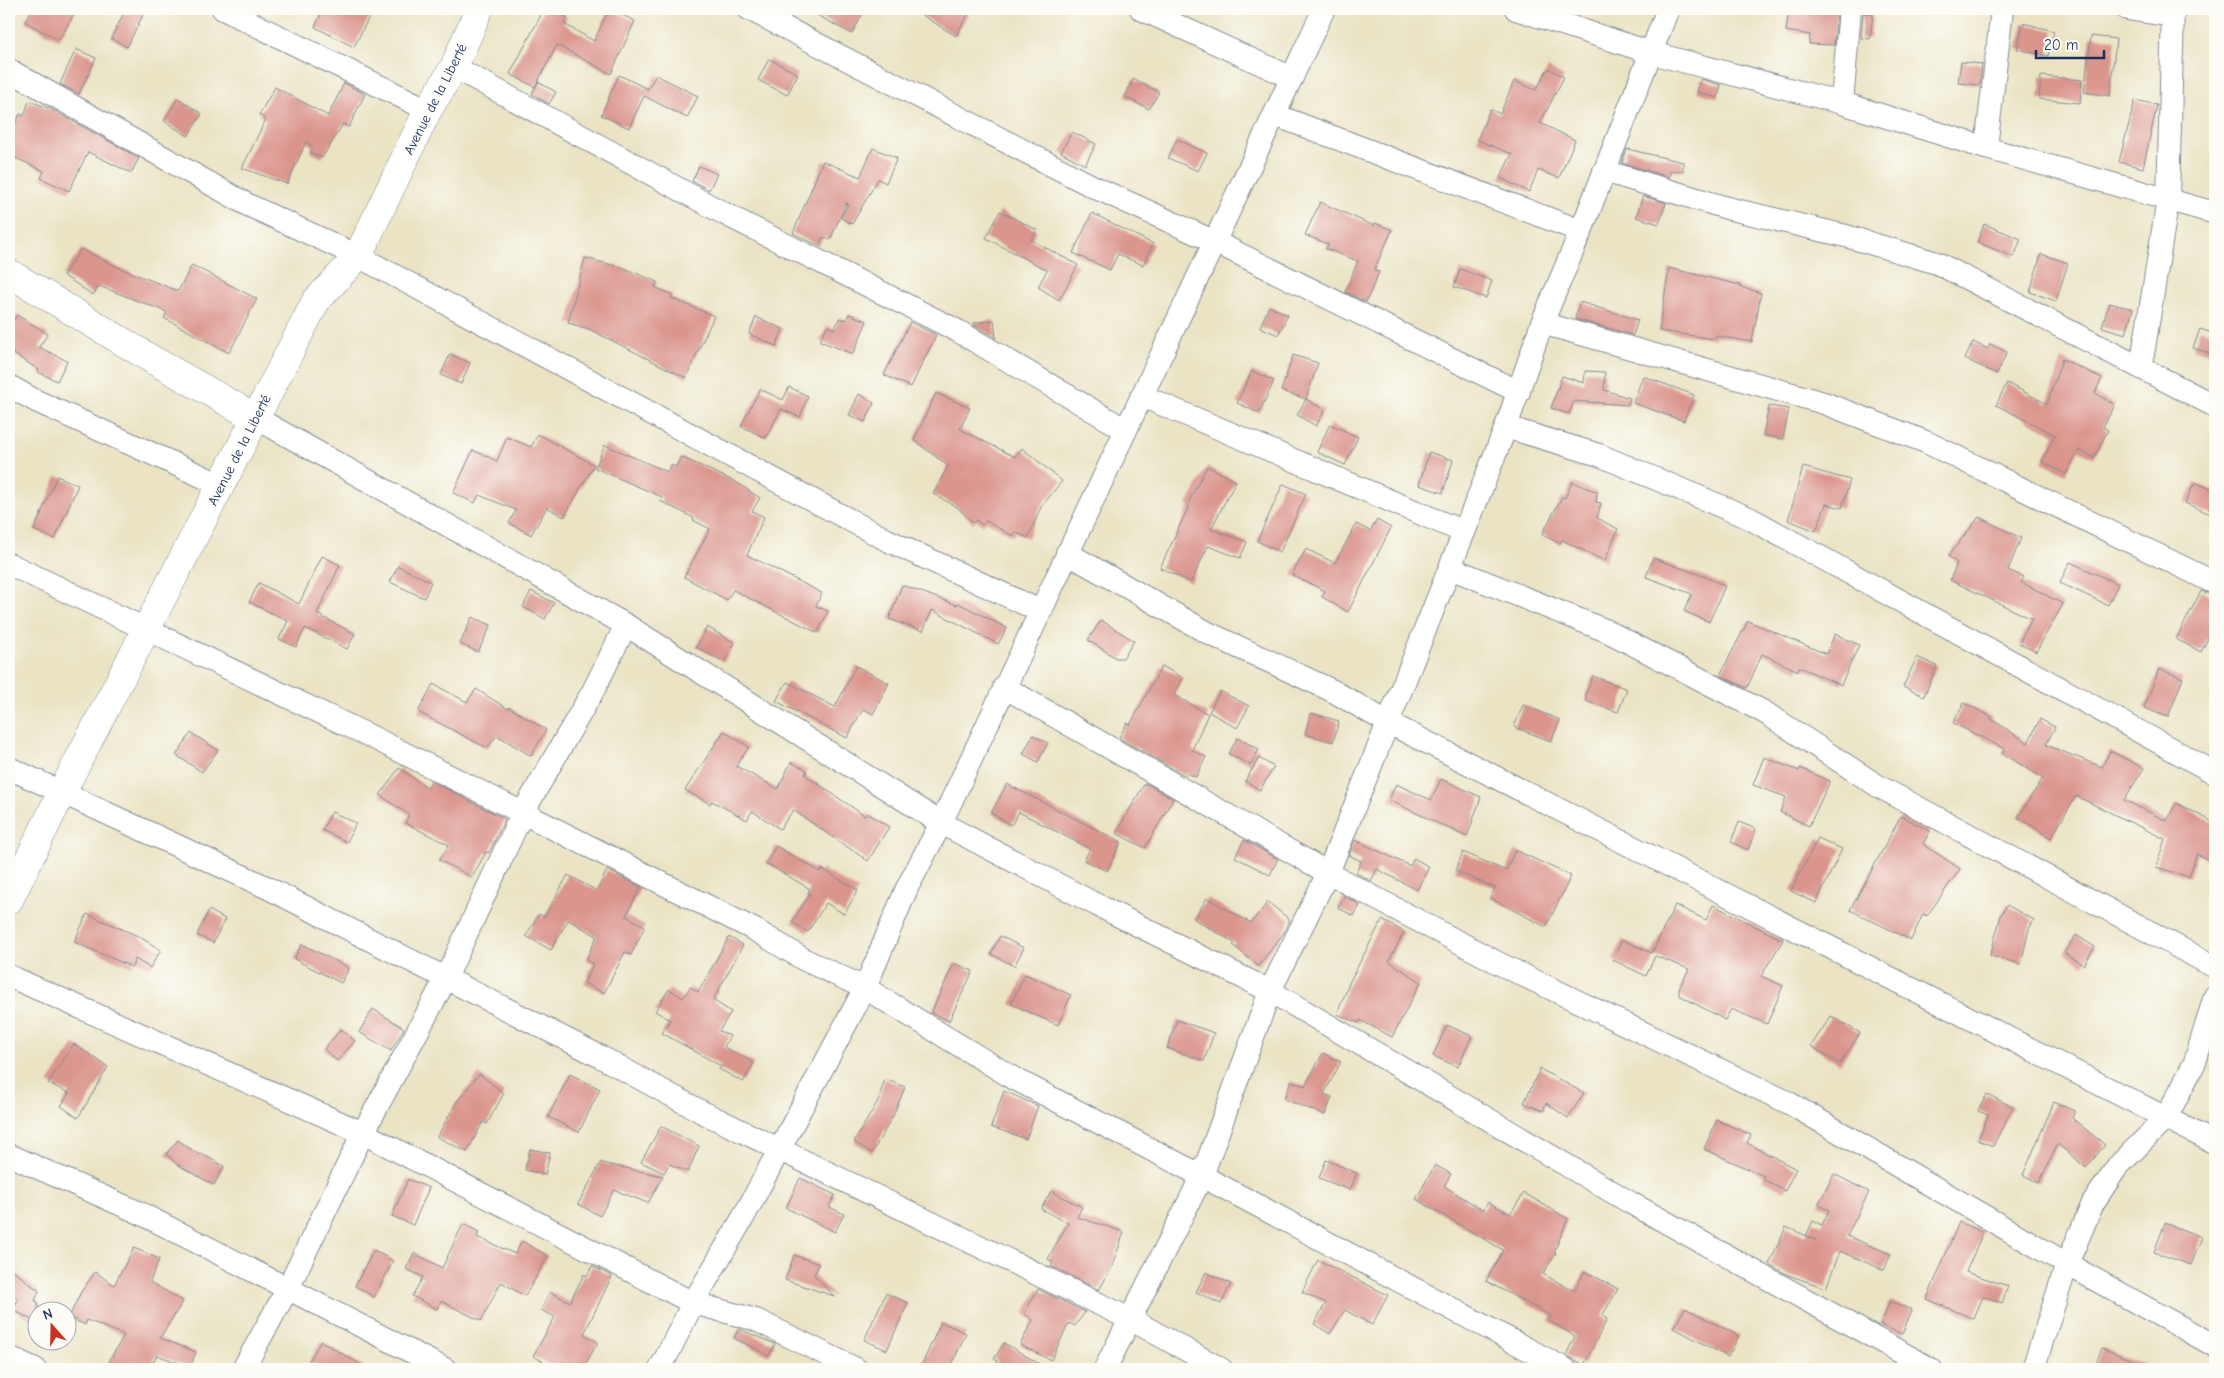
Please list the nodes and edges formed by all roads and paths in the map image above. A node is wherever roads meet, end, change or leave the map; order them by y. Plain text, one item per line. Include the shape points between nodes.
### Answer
1 (223, 9) edge
2 (479, 9) edge
3 (749, 9) edge
4 (1141, 9) edge
5 (1324, 9) edge
6 (1516, 9) edge
7 (1668, 9) edge
8 (1850, 9) edge
9 (2002, 9) edge
10 (2127, 9) edge
11 (2172, 12) edge
12 (1652, 53) junction
13 (454, 67) junction
14 (9, 70) edge
15 (1292, 78) junction
16 (1842, 102) junction
17 (428, 110) junction
18 (1275, 115) junction
19 (1986, 148) junction
20 (1604, 171) junction
21 (2168, 199) junction
22 (2215, 213) edge
23 (1581, 231) junction
24 (1216, 242) junction
25 (358, 256) junction
26 (9, 273) edge
27 (1542, 323) junction
28 (2141, 368) junction
29 (9, 386) edge
30 (1519, 392) junction
31 (1142, 396) junction
32 (2215, 406) edge
33 (256, 418) junction
34 (1506, 427) junction
35 (1126, 430) junction
36 (221, 485) junction
37 (1464, 532) junction
38 (1067, 553) junction
39 (9, 564) edge
40 (1450, 568) junction
41 (2215, 583) edge
42 (1040, 611) junction
43 (626, 625) junction
44 (146, 630) junction
45 (1004, 686) junction
46 (1387, 722) junction
47 (9, 768) edge
48 (2215, 772) edge
49 (61, 794) junction
50 (522, 814) junction
51 (941, 823) junction
52 (1328, 873) junction
53 (9, 900) edge
54 (2215, 968) edge
55 (9, 976) edge
56 (445, 980) junction
57 (865, 988) junction
58 (1270, 991) junction
59 (2215, 996) edge
60 (2166, 1118) junction
61 (363, 1133) junction
62 (2215, 1143) edge
63 (780, 1148) junction
64 (9, 1155) edge
65 (1202, 1176) junction
66 (2067, 1264) junction
67 (286, 1290) junction
68 (693, 1303) junction
69 (1130, 1319) junction
70 (2215, 1346) edge
71 (9, 1358) edge
72 (34, 1369) edge
73 (243, 1369) edge
74 (445, 1369) edge
75 (660, 1369) edge
76 (856, 1369) edge
77 (1105, 1369) edge
78 (1221, 1369) edge
79 (1566, 1369) edge
80 (1931, 1369) edge
81 (2033, 1369) edge

1 - 17 street
2 - 13 street, Avenue de la Liberté
3 - 24 street via 1094,187
4 - 15 street
5 - 15 street
6 - 12 street
7 - 12 street
8 - 16 street
9 - 19 street
10 - 11 street
11 - 21 street
12 - 16 street
12 - 20 street
13 - 17 street, Avenue de la Liberté
13 - 35 street via 725,214 958,331
14 - 25 street via 248,205
15 - 18 street
16 - 19 street
17 - 25 street, Avenue de la Liberté
18 - 23 street
18 - 24 street
19 - 21 street
20 - 23 street
20 - 28 street via 1727,208 1846,236 1937,264
21 - 22 street
21 - 28 street
23 - 27 street
24 - 30 street
24 - 31 street
25 - 33 street, Avenue de la Liberté via 316,301
25 - 42 street via 887,540
26 - 33 street
27 - 30 street
27 - 41 street via 1824,403 1926,442
28 - 32 street
29 - 36 street via 36,402
30 - 34 street
31 - 35 street
31 - 37 street
33 - 36 street, Avenue de la Liberté
33 - 43 street
34 - 37 street
34 - 48 street via 1599,455 1749,518
35 - 38 street
36 - 44 street, Avenue de la Liberté
37 - 40 street
38 - 42 street
38 - 46 street via 1208,633 1333,691
39 - 44 street
40 - 46 street
40 - 54 street via 1607,631 1764,712 1878,786
42 - 45 street
43 - 50 street
43 - 51 street
44 - 49 street, Avenue de la Liberté
44 - 50 street via 372,737
45 - 51 street
45 - 52 street
46 - 52 street
46 - 60 street
47 - 49 street
49 - 53 street, Avenue de la Liberté
49 - 56 street via 264,886
50 - 56 street
50 - 57 street
51 - 57 street via 907,888
51 - 58 street
52 - 58 street
52 - 66 street via 1502,965 1789,1103
55 - 61 street
56 - 61 street
56 - 63 street via 599,1056 700,1111
57 - 63 street
57 - 65 street via 1013,1078
58 - 65 street
58 - 80 street via 1630,1203
59 - 60 street via 2195,1062
60 - 62 street
60 - 66 street via 2117,1167 2102,1188
61 - 67 street
61 - 68 street
63 - 68 street
63 - 69 street
64 - 67 street via 140,1214
65 - 69 street
65 - 79 street
66 - 70 street
66 - 81 street
67 - 73 street
67 - 74 street
68 - 75 street
68 - 76 street via 756,1320
69 - 77 street
69 - 78 street
71 - 72 street

